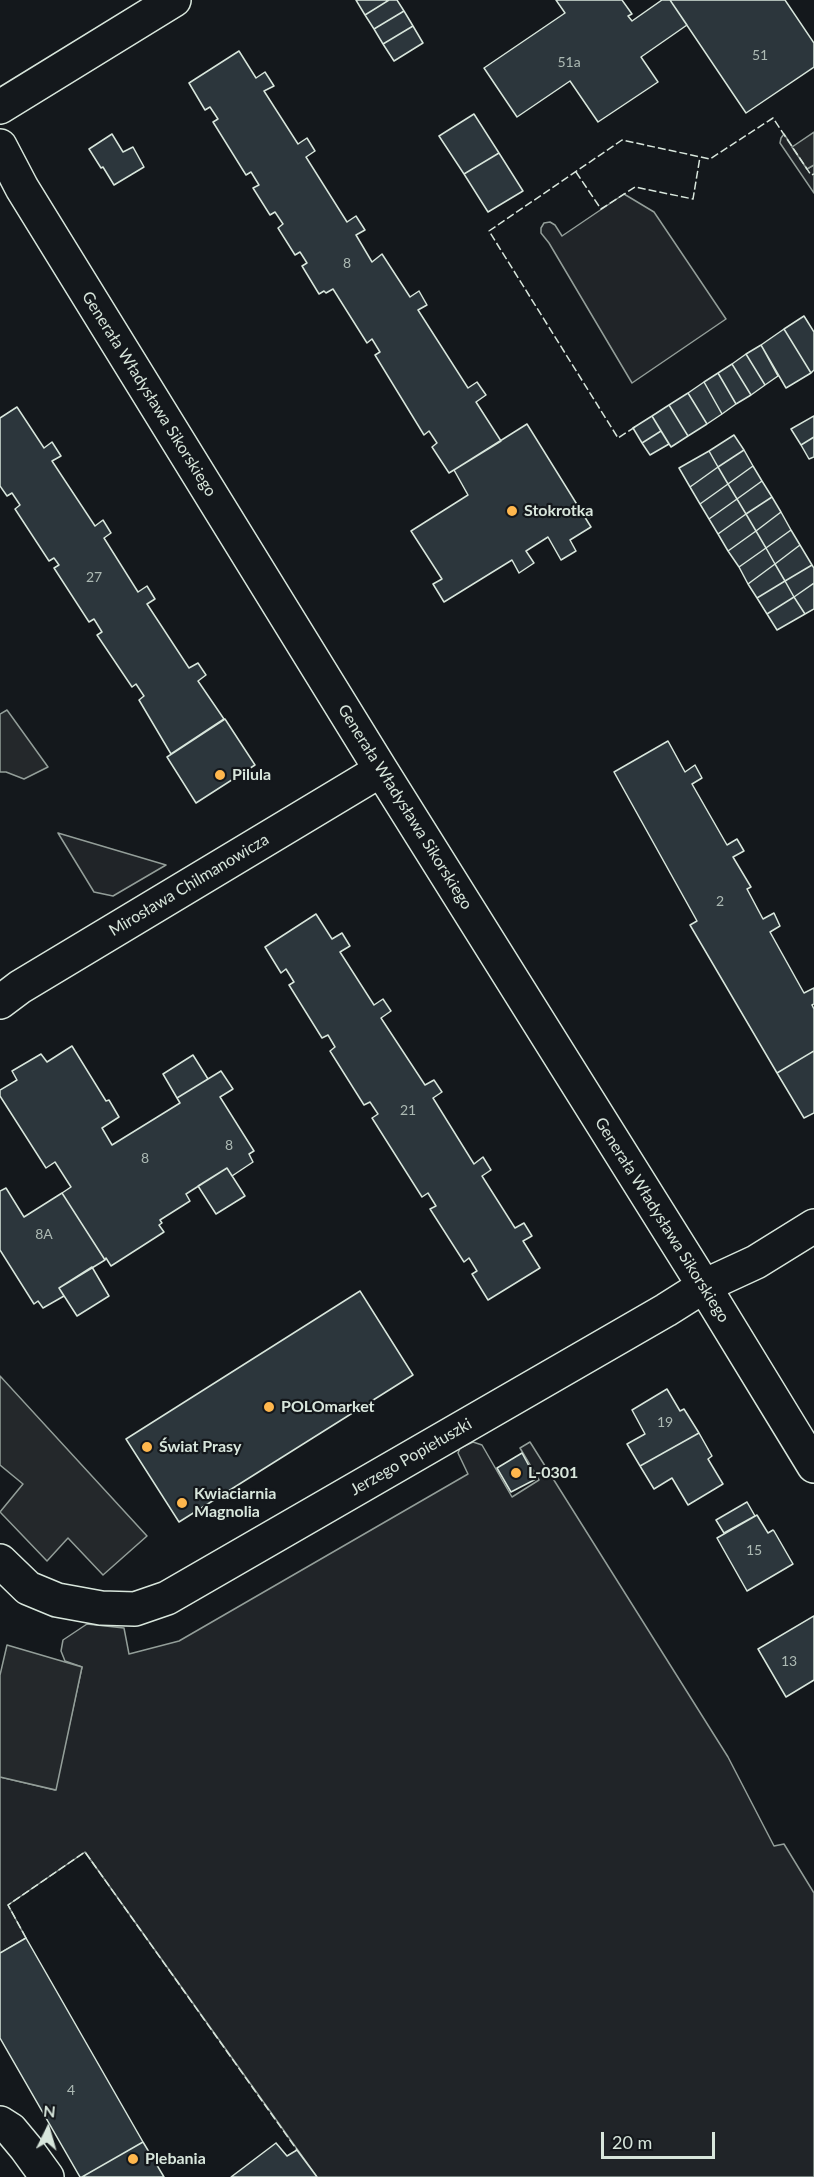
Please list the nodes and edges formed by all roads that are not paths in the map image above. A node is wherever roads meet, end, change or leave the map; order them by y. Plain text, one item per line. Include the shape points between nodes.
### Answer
1 (174, 0) edge
2 (0, 108) edge
3 (0, 146) edge
4 (381, 770) junction
5 (0, 1002) edge
6 (814, 1226) edge
7 (704, 1286) junction
8 (814, 1466) edge
9 (0, 1561) edge
10 (0, 2123) edge
11 (47, 2177) edge

1 - 2 street
3 - 4 street, Generała Władysława Sikorskiego via 22,188
4 - 5 street, Mirosława Chilmanowicza
4 - 7 street, Generała Władysława Sikorskiego
6 - 7 street, Jerzego Popiełuszki via 756,1262
7 - 8 street, Generała Władysława Sikorskiego
7 - 9 street, Jerzego Popiełuszki via 167,1598 135,1609 57,1600 28,1588
10 - 11 street via 11,2130

